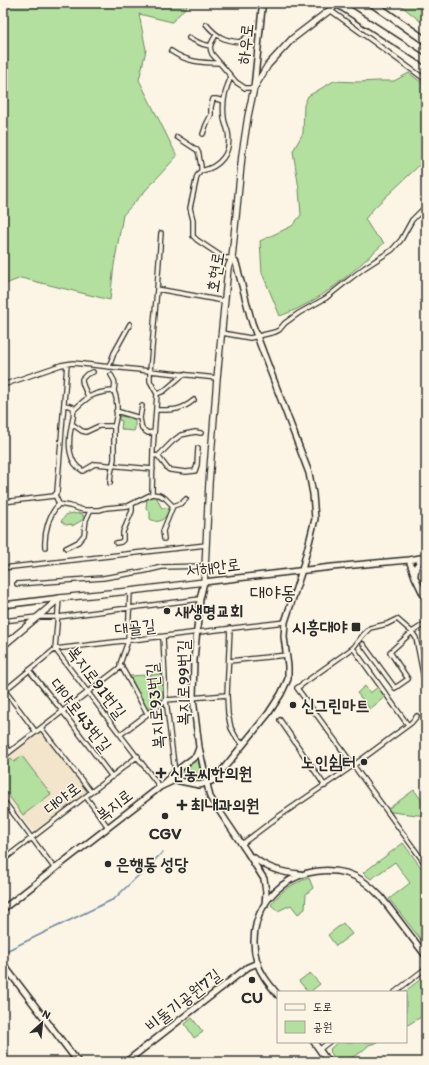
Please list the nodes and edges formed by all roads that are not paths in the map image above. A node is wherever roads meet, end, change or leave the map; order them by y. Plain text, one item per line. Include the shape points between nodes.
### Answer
1 (262, 3) edge
2 (338, 3) edge
3 (372, 3) edge
4 (330, 10) junction
5 (206, 24) dead end
6 (260, 31) junction
7 (216, 35) junction
8 (189, 38) dead end
9 (426, 41) edge
10 (210, 46) junction
11 (171, 51) dead end
12 (426, 61) edge
13 (220, 63) junction
14 (231, 77) junction
15 (426, 80) edge
16 (254, 88) junction
17 (224, 101) junction
18 (203, 134) dead end
19 (177, 137) dead end
20 (201, 171) junction
21 (426, 206) edge
22 (161, 233) dead end
23 (232, 258) junction
24 (157, 289) junction
25 (224, 301) junction
26 (130, 324) dead end
27 (222, 333) junction
28 (257, 336) junction
29 (67, 364) junction
30 (109, 367) junction
31 (150, 371) junction
32 (93, 372) dead end
33 (184, 374) junction
34 (111, 375) dead end
35 (217, 378) junction
36 (3, 385) edge
37 (114, 391) junction
38 (157, 394) junction
39 (88, 397) junction
40 (194, 400) dead end
41 (64, 405) junction
42 (142, 406) dead end
43 (74, 410) junction
44 (156, 410) junction
45 (116, 411) junction
46 (140, 418) junction
47 (72, 424) junction
48 (114, 427) junction
49 (154, 432) junction
50 (201, 432) dead end
51 (198, 448) dead end
52 (153, 455) junction
53 (158, 456) junction
54 (114, 465) junction
55 (153, 469) junction
56 (110, 483) dead end
57 (152, 494) junction
58 (56, 495) junction
59 (186, 499) dead end
60 (3, 502) edge
61 (59, 504) junction
62 (132, 504) junction
63 (173, 506) junction
64 (90, 511) junction
65 (164, 539) dead end
66 (116, 543) dead end
67 (206, 545) junction
68 (45, 547) dead end
69 (66, 548) dead end
70 (424, 558) edge
71 (409, 560) junction
72 (205, 566) junction
73 (3, 568) edge
74 (302, 570) junction
75 (415, 577) junction
76 (204, 582) junction
77 (17, 584) dead end
78 (130, 591) junction
79 (60, 598) junction
80 (200, 599) junction
81 (426, 600) edge
82 (3, 605) edge
83 (129, 608) junction
84 (37, 617) junction
85 (58, 617) junction
86 (3, 621) edge
87 (285, 622) junction
88 (426, 623) edge
89 (230, 628) junction
90 (196, 632) junction
91 (412, 632) junction
92 (163, 637) junction
93 (128, 641) junction
94 (363, 644) dead end
95 (3, 646) edge
96 (55, 648) junction
97 (353, 648) junction
98 (287, 655) junction
99 (229, 661) junction
100 (122, 666) junction
101 (29, 670) junction
102 (426, 689) edge
103 (4, 690) edge
104 (89, 692) junction
105 (227, 695) junction
106 (194, 698) junction
107 (166, 700) junction
108 (63, 712) junction
109 (147, 713) junction
110 (418, 716) dead end
111 (280, 720) dead end
112 (408, 725) junction
113 (41, 728) junction
114 (36, 732) junction
115 (120, 734) junction
116 (3, 743) edge
117 (243, 744) junction
118 (199, 747) junction
119 (10, 752) junction
120 (138, 756) junction
121 (3, 757) edge
122 (354, 765) junction
123 (175, 772) junction
124 (112, 777) junction
125 (207, 783) junction
126 (325, 786) junction
127 (160, 787) junction
128 (91, 792) junction
129 (86, 797) junction
130 (3, 800) edge
131 (108, 827) junction
132 (32, 838) junction
133 (242, 844) junction
134 (248, 852) junction
135 (4, 858) edge
136 (426, 865) edge
137 (55, 869) junction
138 (303, 874) junction
139 (265, 905) junction
140 (3, 908) edge
141 (426, 956) edge
142 (258, 962) junction
143 (3, 964) edge
144 (426, 968) edge
145 (395, 991) edge
146 (277, 994) edge
147 (315, 1043) edge
148 (328, 1043) edge
149 (320, 1049) junction
150 (78, 1062) edge
151 (126, 1062) edge
152 (328, 1062) edge

1 - 6 street, 하우로
2 - 4 main road, 호현로
2 - 12 highway, bridge
3 - 9 highway
4 - 15 street
4 - 16 main road, 호현로 via 292,39 268,65
5 - 7 street
6 - 7 street via 253,32 240,42
6 - 16 street, 하우로
7 - 10 street
8 - 10 street
10 - 13 street via 212,54
11 - 13 street via 194,62
13 - 14 street
14 - 16 street via 245,88
14 - 17 street
16 - 23 main road, 호현로 via 242,155
17 - 18 street via 213,99 211,115
17 - 20 street via 228,133 227,152 218,163
19 - 20 street via 197,150 202,165
20 - 23 street via 197,176 190,208 193,236 221,256
21 - 28 street via 412,220 401,240 389,253 278,330
22 - 24 street
23 - 25 main road, 호현로 via 228,268
23 - 28 street via 236,263
24 - 25 street
24 - 31 street
25 - 27 main road, 호현로
26 - 30 street
27 - 28 street via 250,338
27 - 35 main road, 호현로
28 - 74 street via 309,473 315,519
29 - 30 street
29 - 36 street
29 - 41 street
30 - 31 street
31 - 33 street
31 - 38 street via 150,381
32 - 39 street via 82,379
33 - 35 street
33 - 38 street
34 - 37 street via 116,385
35 - 67 main road, 호현로
37 - 39 street
37 - 45 street via 117,398
38 - 44 street
39 - 43 street
40 - 44 street via 179,409
41 - 43 street via 73,407
41 - 58 street
42 - 46 street
43 - 47 street
44 - 49 street
45 - 46 street
45 - 48 street
46 - 49 street via 142,430
47 - 48 street via 86,432 99,426
47 - 54 street via 70,451 78,468 83,471 95,464
48 - 54 street
49 - 52 street
50 - 53 street via 181,435
51 - 53 street via 195,471 170,470
52 - 53 street
52 - 55 street
54 - 55 street
54 - 56 street
55 - 57 street
57 - 62 street
57 - 63 street via 165,498
58 - 60 street
58 - 61 street
59 - 63 street
61 - 64 street
61 - 68 street via 48,525 44,539
62 - 64 street
62 - 66 street via 132,511 123,532 124,540
63 - 65 street via 164,531
64 - 69 street via 84,535 78,542
67 - 72 main road, 호현로
67 - 73 street
70 - 71 street, 서해안로
70 - 75 street via 416,567
71 - 74 street, 서해안로
71 - 75 street
72 - 76 main road, 호현로
72 - 77 street via 162,567 103,578
74 - 76 street, 서해안로
74 - 87 street
75 - 81 street
76 - 78 main road, 서해안로
76 - 80 street, 복지로99번길
78 - 79 main road, 서해안로
78 - 83 street
79 - 82 street, 서해안로
79 - 84 main road
79 - 85 street, 복지로91번길
80 - 83 street
80 - 90 street, 복지로99번길
83 - 85 street
83 - 93 street
84 - 85 street
84 - 86 street
84 - 95 main road
85 - 96 street, 복지로91번길
87 - 89 street, 대골길
87 - 98 street
88 - 91 street
89 - 90 street, 대골길
89 - 99 street
90 - 92 street, 대골길
90 - 106 street, 복지로99번길
91 - 94 street via 390,652 408,679 395,688
91 - 97 street via 397,619 370,628
91 - 102 street via 416,638
92 - 93 street, 대골길
92 - 107 street, 복지로93번길
93 - 96 street, 대골길
93 - 100 street via 120,664
96 - 101 street
96 - 104 street, 복지로91번길
97 - 112 street
97 - 122 street via 297,688
98 - 99 street
98 - 117 street via 288,679 281,694
99 - 105 street
100 - 104 street
100 - 109 street
101 - 103 street
101 - 108 street, 대야로43번길
103 - 114 street
104 - 108 street
104 - 115 street, 복지로91번길
105 - 106 street
105 - 117 street via 231,728
106 - 107 street
106 - 118 street, 복지로99번길
107 - 109 street, 복지로91번길
107 - 123 street, 복지로93번길
108 - 113 street
108 - 124 street, 대야로43번길
109 - 115 street, 복지로91번길
110 - 112 street
111 - 126 street
112 - 122 street
113 - 114 street
113 - 128 street
114 - 119 street
115 - 120 street, 복지로91번길
116 - 119 street
117 - 125 street via 220,773
118 - 123 street via 196,756
118 - 125 street, 복지로99번길
119 - 121 street
120 - 124 street, 대야로
120 - 127 street, 복지로91번길
122 - 126 street
122 - 136 street
123 - 127 street
124 - 128 street, 대야로
125 - 127 street, 복지로 via 198,785 175,780
125 - 133 street, 복지로99번길 via 210,797
126 - 133 street
127 - 131 street, 복지로
128 - 129 street, 대야로
129 - 131 street
129 - 132 street, 대야로
130 - 132 street
131 - 137 street, 복지로
132 - 135 street, 대야로
132 - 137 street
133 - 134 street, 복지로99번길
134 - 138 street via 276,871
134 - 139 street via 265,882
137 - 140 street, 복지로
138 - 139 street via 281,886
138 - 141 street via 320,870 336,871 347,873 365,882 381,897
139 - 142 street via 255,931
142 - 146 street via 266,980
142 - 151 street, 비둘기공원7길 via 248,967
143 - 150 street
144 - 145 street
147 - 149 street
148 - 149 street
149 - 152 street

